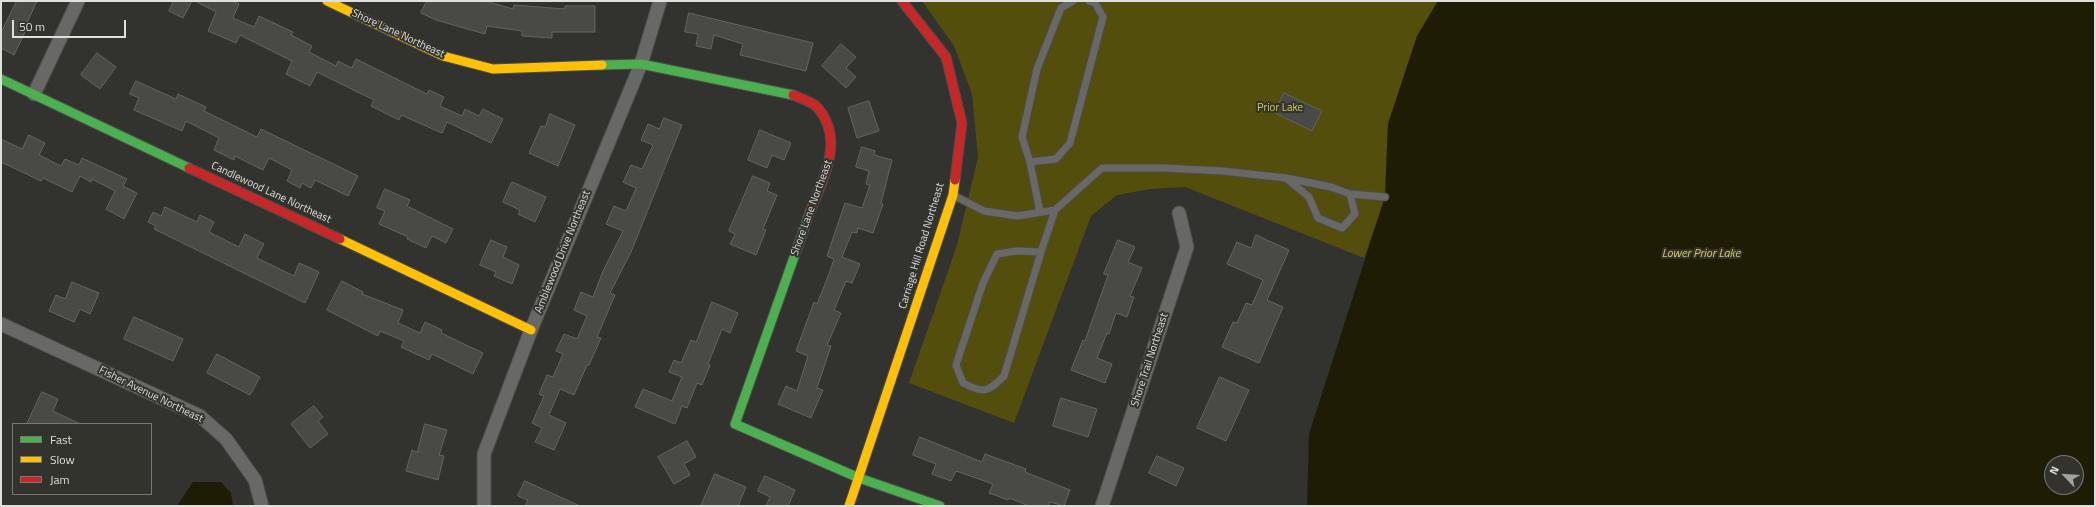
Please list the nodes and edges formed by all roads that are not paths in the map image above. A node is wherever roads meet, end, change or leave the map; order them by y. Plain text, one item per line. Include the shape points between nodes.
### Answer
1 (78, 1) edge
2 (327, 1) edge
3 (660, 1) edge
4 (902, 1) edge
5 (1073, 1) edge
6 (1089, 1) edge
7 (641, 64) junction
8 (1, 79) edge
9 (34, 94) junction
10 (1030, 162) junction
11 (1286, 178) junction
12 (1350, 194) junction
13 (953, 195) junction
14 (1385, 197) dead end
15 (1055, 210) junction
16 (1040, 212) junction
17 (1179, 213) dead end
18 (1041, 252) junction
19 (1, 324) edge
20 (531, 330) junction
21 (858, 478) junction
22 (262, 506) edge
23 (484, 506) edge
24 (849, 506) edge
25 (940, 506) edge
26 (1102, 506) edge

1 - 9 street
2 - 7 street, Shore Lane Northeast via 443,56 493,69
3 - 7 street, Amblewood Drive Northeast
4 - 13 street, Carriage Hill Road Northeast via 946,57 962,123
5 - 10 lane via 1061,8 1037,69 1022,137
6 - 10 lane via 1095,3 1103,17 1070,144 1056,159
7 - 20 street, Amblewood Drive Northeast
7 - 21 street, Shore Lane Northeast via 792,94 817,107 830,130 832,155 735,424
8 - 9 street, Candlewood Lane Northeast
9 - 20 street, Candlewood Lane Northeast
10 - 16 lane
11 - 12 lane via 1331,187
11 - 12 lane via 1309,197 1318,218 1342,228 1355,214
11 - 15 lane via 1186,169 1102,168
12 - 14 lane
13 - 16 lane via 984,211 1016,216
13 - 21 street, Carriage Hill Road Northeast
15 - 16 lane
15 - 18 lane
17 - 26 street, Shore Trail Northeast via 1187,247
18 - 18 lane via 1017,251 997,254 983,283 956,365 963,384 978,391 991,389 1004,376
19 - 22 street, Fisher Avenue Northeast via 200,416 226,439 255,480
20 - 23 street, Amblewood Drive Northeast via 484,454
21 - 24 street, Carriage Hill Road Northeast
21 - 25 street, Shore Lane Northeast

